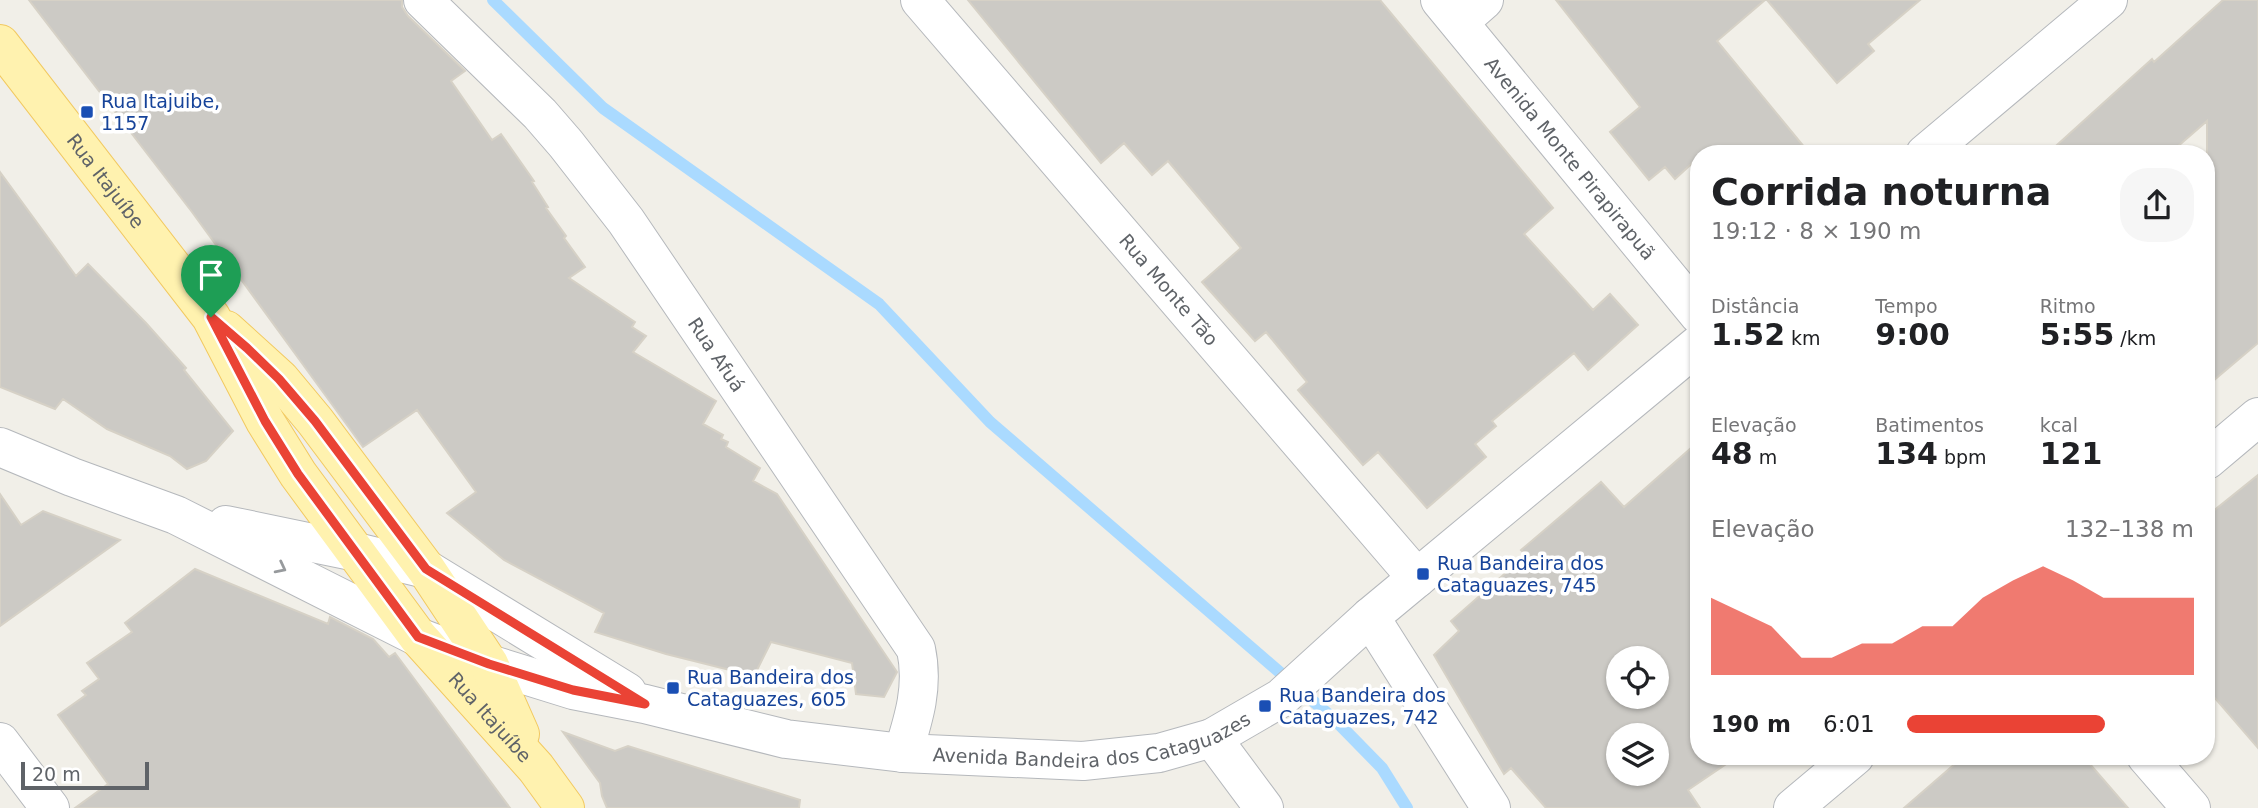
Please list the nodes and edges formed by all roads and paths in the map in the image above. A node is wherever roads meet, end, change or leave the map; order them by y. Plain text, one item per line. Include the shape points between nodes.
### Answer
1 (423, 0) edge
2 (920, 0) edge
3 (2108, 0) edge
4 (1461, 7) edge
5 (0, 44) edge
6 (1936, 145) edge
7 (1690, 303) edge
8 (211, 317) junction
9 (1690, 352) edge
10 (2258, 417) edge
11 (0, 447) edge
12 (2215, 453) edge
13 (176, 515) junction
14 (356, 552) junction
15 (426, 569) junction
16 (1417, 579) junction
17 (1370, 617) junction
18 (418, 637) junction
19 (489, 664) junction
20 (645, 704) junction
21 (1212, 738) junction
22 (0, 742) edge
23 (904, 754) junction
24 (1843, 765) edge
25 (2154, 765) edge
26 (536, 768) junction
27 (50, 808) edge
28 (565, 808) edge
29 (1264, 808) edge
30 (1491, 808) edge
31 (1793, 808) edge
32 (2191, 808) edge

1 - 23 street, Rua Afuá via 540,114 626,221 916,649 920,692
2 - 16 street, Rua Monte Tão
3 - 6 street
4 - 7 street, Avenida Monte Pirapirapuã
5 - 8 main road, Rua Itajuíbe
8 - 14 main road, Rua Itajuíbe via 265,421
8 - 15 main road, Rua Itajuíbe via 279,379 315,421
9 - 16 street, Avenida Bandeira dos Cataguazes
10 - 12 street
11 - 13 street, Avenida Bandeira dos Cataguazes
13 - 14 street, Avenida Bandeira dos Cataguazes
13 -> 18 street, Avenida Bandeira dos Cataguazes
14 - 15 street, Avenida Bandeira dos Cataguazes
14 - 18 main road, Rua Itajuíbe
15 - 19 main road, Rua Itajuíbe
15 - 20 street, Avenida Bandeira dos Cataguazes
16 - 17 street, Avenida Bandeira dos Cataguazes
17 - 21 street, Avenida Bandeira dos Cataguazes via 1281,698
17 - 30 street
18 - 19 street, Avenida Bandeira dos Cataguazes
18 - 26 main road, Rua Itajuíbe
19 - 20 street, Avenida Bandeira dos Cataguazes via 573,690
19 - 26 main road, Rua Itajuíbe
20 - 23 street, Avenida Bandeira dos Cataguazes via 786,739
21 - 23 street, Avenida Bandeira dos Cataguazes via 1159,753 1083,761
21 - 29 street
22 - 27 street
24 - 31 street
25 - 32 street
26 - 28 main road, Rua Itajuíbe

